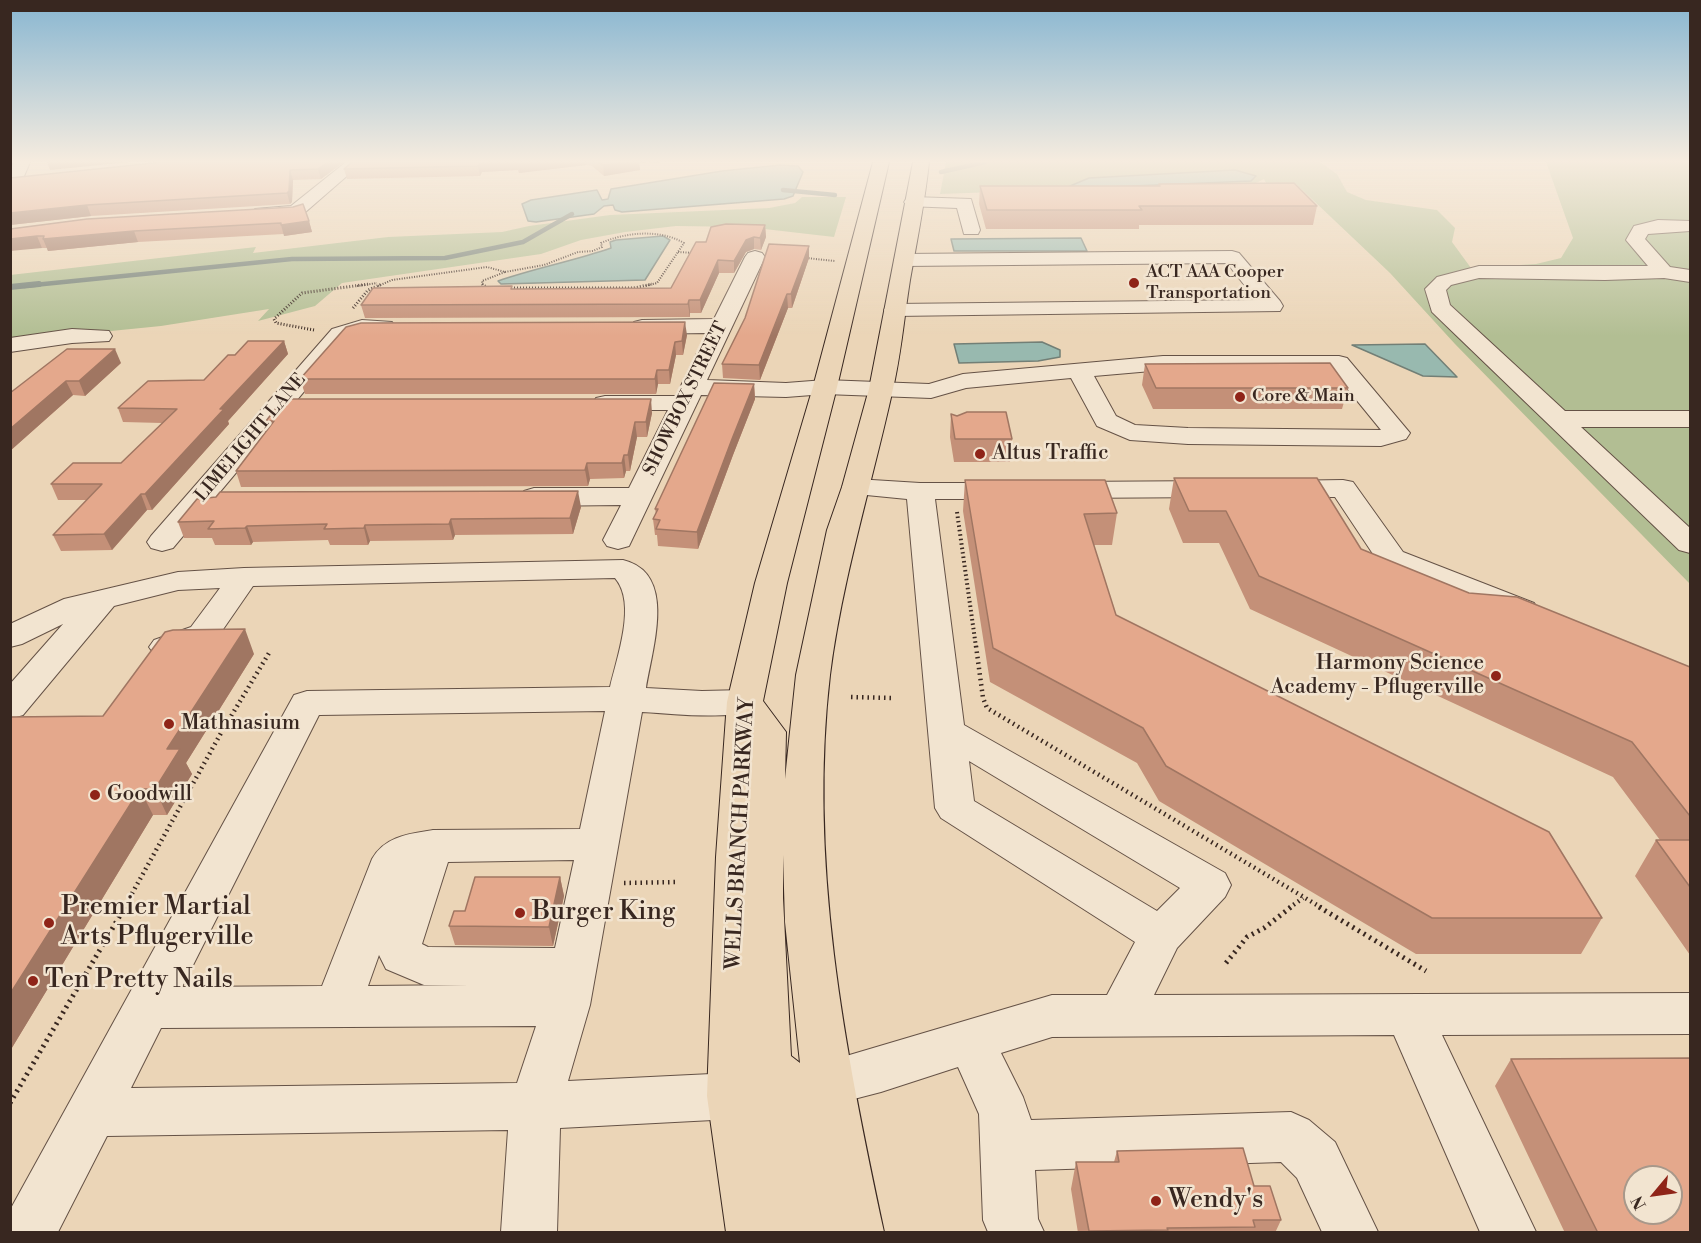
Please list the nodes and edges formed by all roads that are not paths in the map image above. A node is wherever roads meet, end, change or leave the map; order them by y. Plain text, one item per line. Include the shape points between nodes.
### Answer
1 (867, 220) edge
2 (910, 220) edge
3 (969, 220) edge
4 (1690, 226) edge
5 (971, 230) dead end
6 (755, 257) dead end
7 (904, 260) junction
8 (1664, 273) junction
9 (1690, 276) edge
10 (895, 310) junction
11 (722, 326) junction
12 (409, 327) edge
13 (622, 327) edge
14 (100, 336) dead end
15 (10, 345) edge
16 (1079, 371) junction
17 (825, 387) junction
18 (691, 388) junction
19 (881, 389) junction
20 (931, 391) junction
21 (583, 403) edge
22 (279, 404) junction
23 (309, 404) edge
24 (951, 410) dead end
25 (1560, 419) junction
26 (1690, 419) edge
27 (856, 487) junction
28 (920, 491) junction
29 (639, 496) junction
30 (513, 497) edge
31 (199, 498) junction
32 (230, 498) edge
33 (618, 540) dead end
34 (162, 542) dead end
35 (1690, 544) edge
36 (244, 577) junction
37 (103, 599) junction
38 (1547, 621) edge
39 (10, 637) edge
40 (147, 667) edge
41 (626, 699) junction
42 (745, 702) junction
43 (10, 707) edge
44 (946, 731) junction
45 (598, 844) junction
46 (433, 846) junction
47 (1161, 936) junction
48 (424, 966) junction
49 (570, 986) junction
50 (1418, 993) junction
51 (485, 1006) junction
52 (337, 1007) junction
53 (146, 1008) junction
54 (1690, 1013) edge
55 (1119, 1016) junction
56 (971, 1042) junction
57 (827, 1083) junction
58 (732, 1096) junction
59 (535, 1106) junction
60 (93, 1112) junction
61 (1007, 1146) junction
62 (28, 1233) edge
63 (529, 1233) edge
64 (754, 1233) edge
65 (807, 1233) edge
66 (856, 1233) edge
67 (1016, 1233) edge
68 (1350, 1233) edge
69 (1508, 1233) edge

1 - 17 main road, WELLS BRANCH PARKWAY
2 - 7 main road
3 - 5 street
4 - 8 street via 1641,230 1635,240
6 - 11 street, SHOWBOX STREET
7 - 10 main road
7 - 10 street via 1232,257 1272,306
8 - 9 street
8 - 25 street via 1479,272 1444,281 1435,290 1440,308
10 - 19 main road
11 - 13 street
11 - 18 street, SHOWBOX STREET
12 - 22 street, LIMELIGHT LANE via 335,326
14 - 15 street
16 - 16 street via 1106,421 1130,432 1369,438 1398,433 1339,363 1163,363
16 - 20 street via 963,381
17 - 18 street
17 - 19 street
17 - 42 main road, WELLS BRANCH PARKWAY via 771,583
18 - 21 street
18 - 29 street, SHOWBOX STREET
19 - 20 street
19 - 27 main road
20 - 24 street via 949,402
22 - 23 street
22 - 31 street, LIMELIGHT LANE
25 - 26 street
25 - 35 street
27 - 28 street
27 - 57 main road via 829,586 813,675 802,804 807,922
28 - 38 street via 1343,488 1392,559
28 - 44 street
29 - 30 street
29 - 33 street, SHOWBOX STREET
31 - 32 street
31 - 34 street, LIMELIGHT LANE
36 - 37 street via 178,581
36 - 40 street via 203,634 160,649
36 - 41 street via 622,569 638,585 643,606
37 - 39 street via 75,606
37 - 43 street
41 - 42 street via 702,704
41 - 45 street
41 - 53 street via 307,703
42 - 57 main road via 768,732 760,898 767,1064 782,1082 800,1086
42 - 58 main road, WELLS BRANCH PARKWAY
44 - 47 street via 955,808
44 - 47 street via 1210,885
45 - 46 street
45 - 49 street
46 - 48 street via 399,942 402,956
46 - 52 street via 414,847 393,859
47 - 55 street
48 - 49 street
48 - 51 street
49 - 51 street
49 - 59 street
50 - 54 street
50 - 55 street
50 - 69 street
51 - 52 street
52 - 53 street
53 - 60 street
55 - 56 street via 1052,1016
56 - 57 street
56 - 61 street via 1005,1114
57 - 66 main road
58 - 59 street
58 - 64 main road, WELLS BRANCH PARKWAY
58 - 65 main road via 771,1095 789,1126
59 - 60 street
59 - 63 street
60 - 62 street
61 - 67 street via 1011,1220
61 - 68 street via 1291,1137 1316,1160

